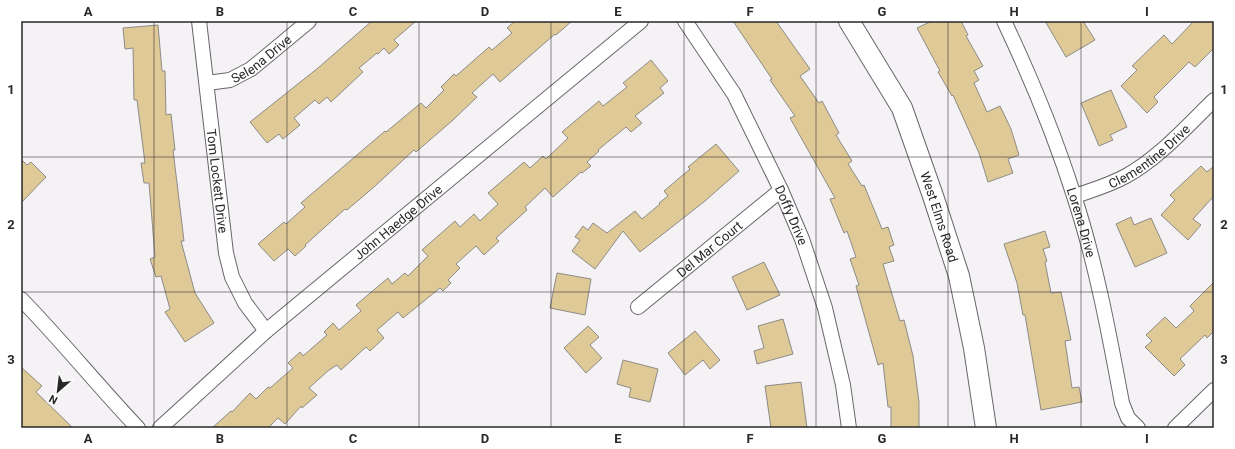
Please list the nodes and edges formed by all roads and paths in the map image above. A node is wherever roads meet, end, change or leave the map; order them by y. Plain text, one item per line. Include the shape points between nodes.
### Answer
1 (200, 21) edge
2 (309, 21) edge
3 (641, 21) edge
4 (685, 21) edge
5 (849, 21) edge
6 (1004, 21) edge
7 (207, 83) junction
8 (1214, 100) edge
9 (781, 190) junction
10 (1074, 196) junction
11 (21, 299) edge
12 (638, 307) dead end
13 (266, 331) junction
14 (1214, 390) edge
15 (138, 428) edge
16 (160, 428) edge
17 (849, 428) edge
18 (986, 428) edge
19 (1138, 428) edge
20 (1174, 428) edge

1 - 7 street, Tom Lockett Drive
2 - 7 street, Selena Drive via 251,69 230,80
3 - 13 street, John Haedge Drive
4 - 9 street, Doffy Drive via 734,94
5 - 18 main road, West Elms Road via 902,108 933,196 959,276 974,348
6 - 10 street, Lorena Drive via 1043,109
7 - 13 street, Tom Lockett Drive via 226,253 232,277 245,303
8 - 10 street, Clementine Drive via 1143,165 1107,185
9 - 12 street, Del Mar Court
9 - 17 street, Doffy Drive via 802,239 825,308 843,386
10 - 19 street, Lorena Drive via 1101,292 1122,403 1128,418
11 - 15 street
13 - 16 street, John Haedge Drive
14 - 20 street

